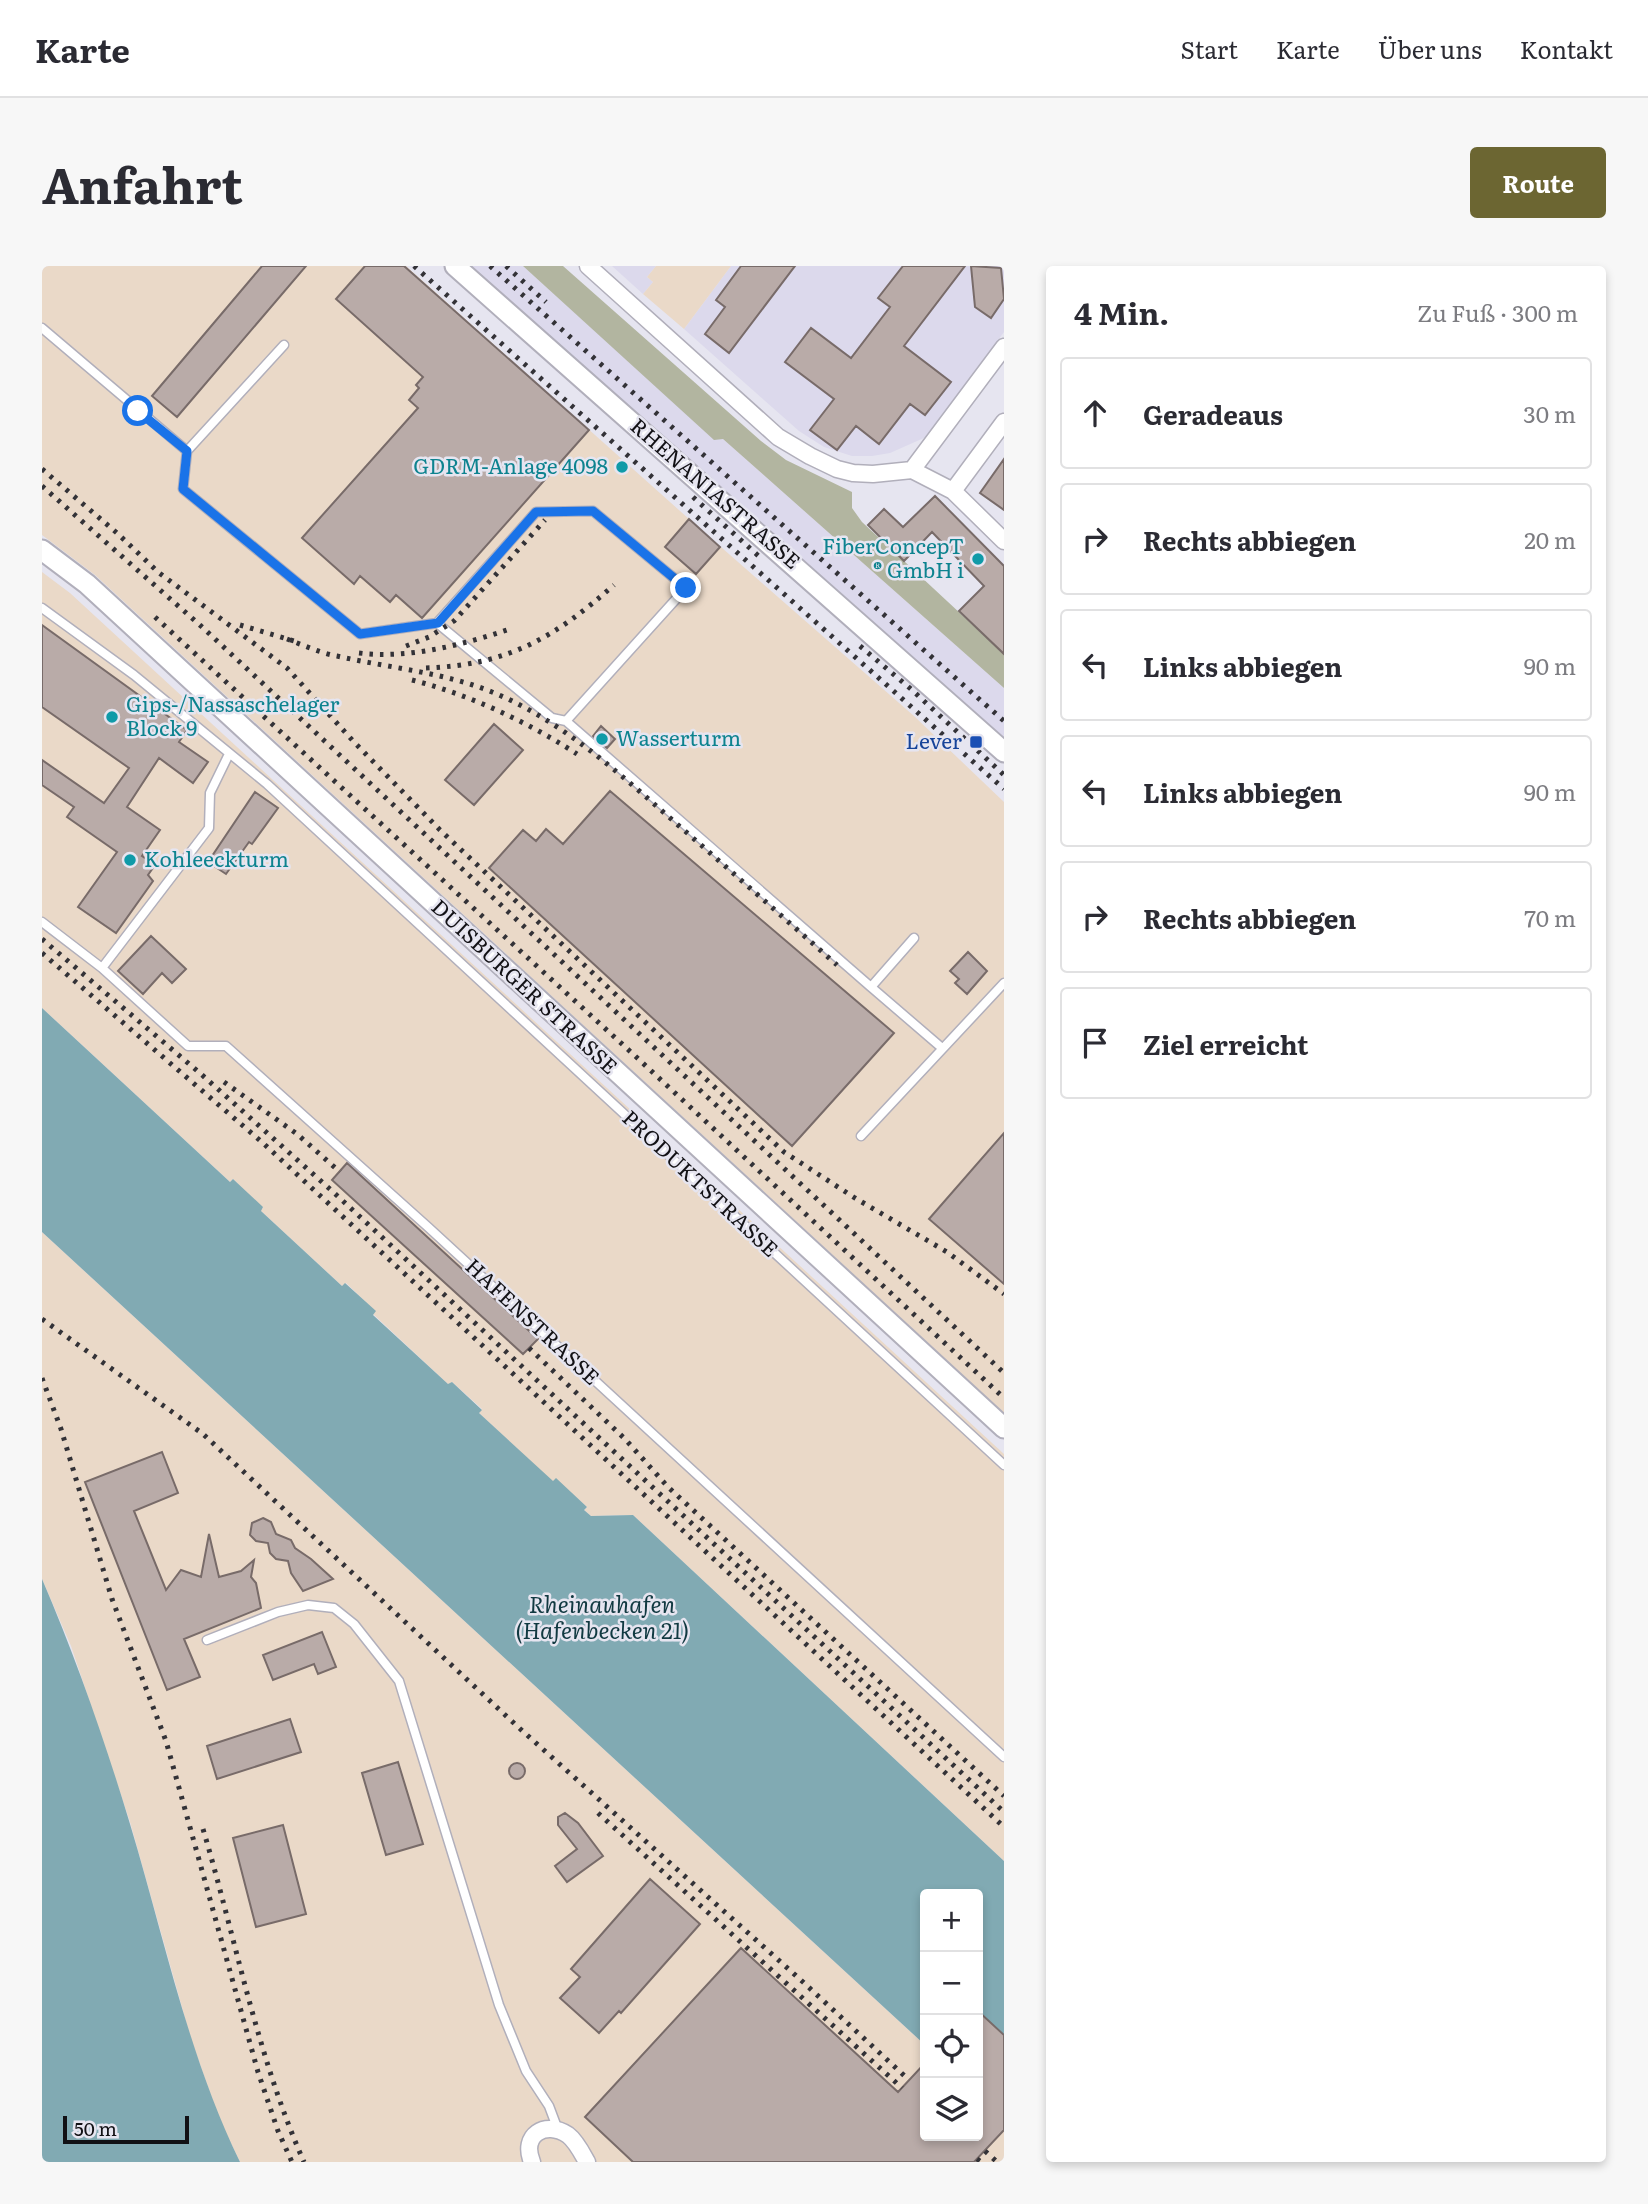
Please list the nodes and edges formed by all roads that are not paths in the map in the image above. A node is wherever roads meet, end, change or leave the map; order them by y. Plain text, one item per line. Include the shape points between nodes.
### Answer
1 (455, 266) edge
2 (588, 266) edge
3 (42, 328) edge
4 (284, 345) dead end
5 (1004, 347) edge
6 (1004, 422) edge
7 (187, 451) junction
8 (912, 470) junction
9 (953, 491) junction
10 (1004, 541) edge
11 (42, 550) edge
12 (42, 608) edge
13 (438, 623) junction
14 (566, 721) junction
15 (1004, 752) edge
16 (229, 754) junction
17 (42, 922) edge
18 (914, 938) dead end
19 (102, 968) junction
20 (1004, 983) edge
21 (872, 987) junction
22 (942, 1048) junction
23 (861, 1136) dead end
24 (1004, 1428) edge
25 (1004, 1465) edge
26 (207, 1640) dead end
27 (1004, 1757) edge
28 (558, 2130) junction
29 (532, 2162) edge
30 (587, 2162) edge

1 - 15 street, RHENANIASTRASSE
2 - 8 street via 778,437 853,473
3 - 7 lane
4 - 7 lane
5 - 8 street
6 - 9 street
7 - 13 lane via 183,489 360,634
8 - 9 street
9 - 10 street
11 - 24 street, DUISBURGER STRASSE via 87,584
12 - 16 lane, PRODUKTSTRASSE via 134,675
13 - 14 lane via 552,718
13 - 14 lane via 536,512 593,511 686,588
14 - 21 lane
16 - 19 lane via 210,793 209,828
16 - 25 lane, PRODUKTSTRASSE via 298,812
17 - 19 lane, HAFENSTRASSE
18 - 21 lane
19 - 27 lane, HAFENSTRASSE via 188,1046 226,1046
20 - 22 lane
21 - 22 lane
22 - 23 lane
26 - 28 lane via 278,1612 308,1605 334,1608 354,1624 398,1681 499,2005 526,2071 549,2106
28 - 29 street via 542,2129 532,2137 528,2147
28 - 30 street via 571,2137

